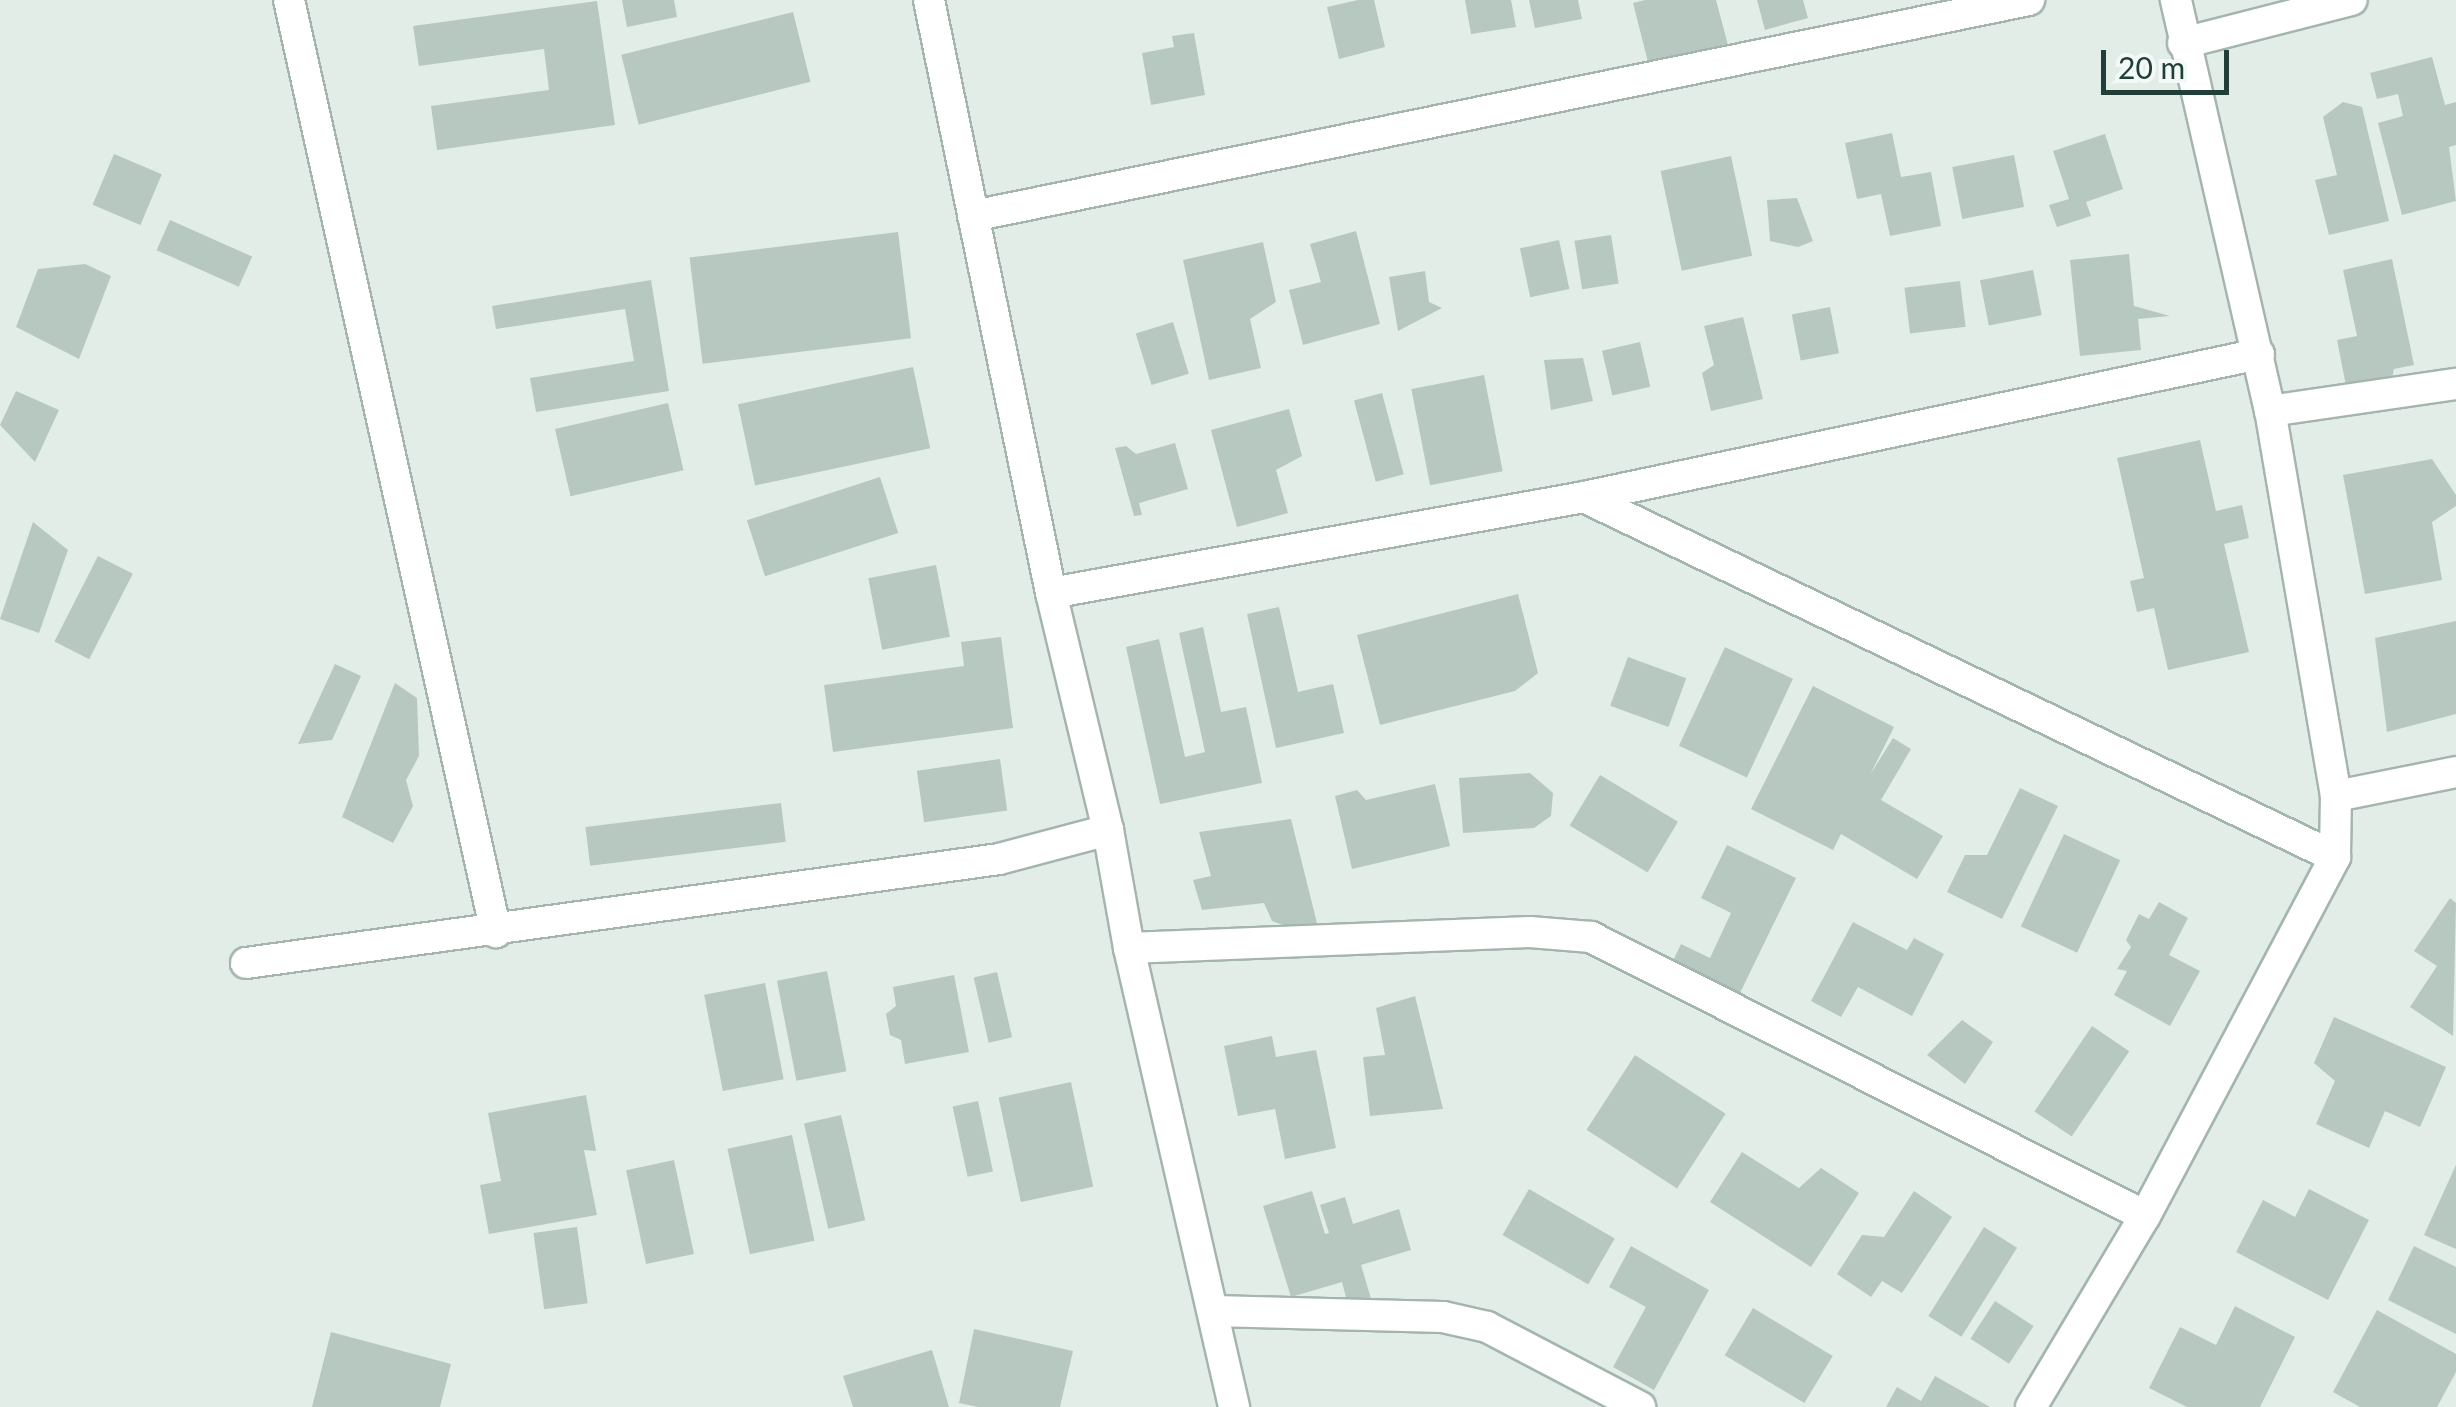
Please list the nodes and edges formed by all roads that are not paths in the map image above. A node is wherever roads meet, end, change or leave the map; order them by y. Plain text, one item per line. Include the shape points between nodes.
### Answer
1 (290, 0) edge
2 (929, 0) edge
3 (2029, 0) edge
4 (2176, 0) edge
5 (2352, 0) edge
6 (2183, 43) junction
7 (973, 216) junction
8 (2259, 354) junction
9 (2456, 384) edge
10 (2270, 411) junction
11 (1584, 496) junction
12 (1052, 592) junction
13 (2456, 772) edge
14 (2336, 796) junction
15 (1108, 830) junction
16 (2336, 857) junction
17 (496, 932) junction
18 (1129, 948) junction
19 (246, 963) dead end
20 (2145, 1216) junction
21 (1214, 1310) junction
22 (1234, 1407) edge
23 (1640, 1407) edge
24 (2031, 1407) edge

1 - 17 street
2 - 7 street
3 - 7 street
4 - 6 street
5 - 6 street
6 - 8 street
7 - 12 street
8 - 10 street
8 - 11 street
9 - 10 street
10 - 14 street
11 - 12 street
11 - 16 street
12 - 15 street
13 - 14 street
14 - 16 street
15 - 17 street via 999,859
15 - 18 street
16 - 20 street
17 - 19 street
18 - 20 street via 1530,932 1591,937
18 - 21 street
20 - 24 street
21 - 22 street
21 - 23 street via 1443,1317 1487,1327

